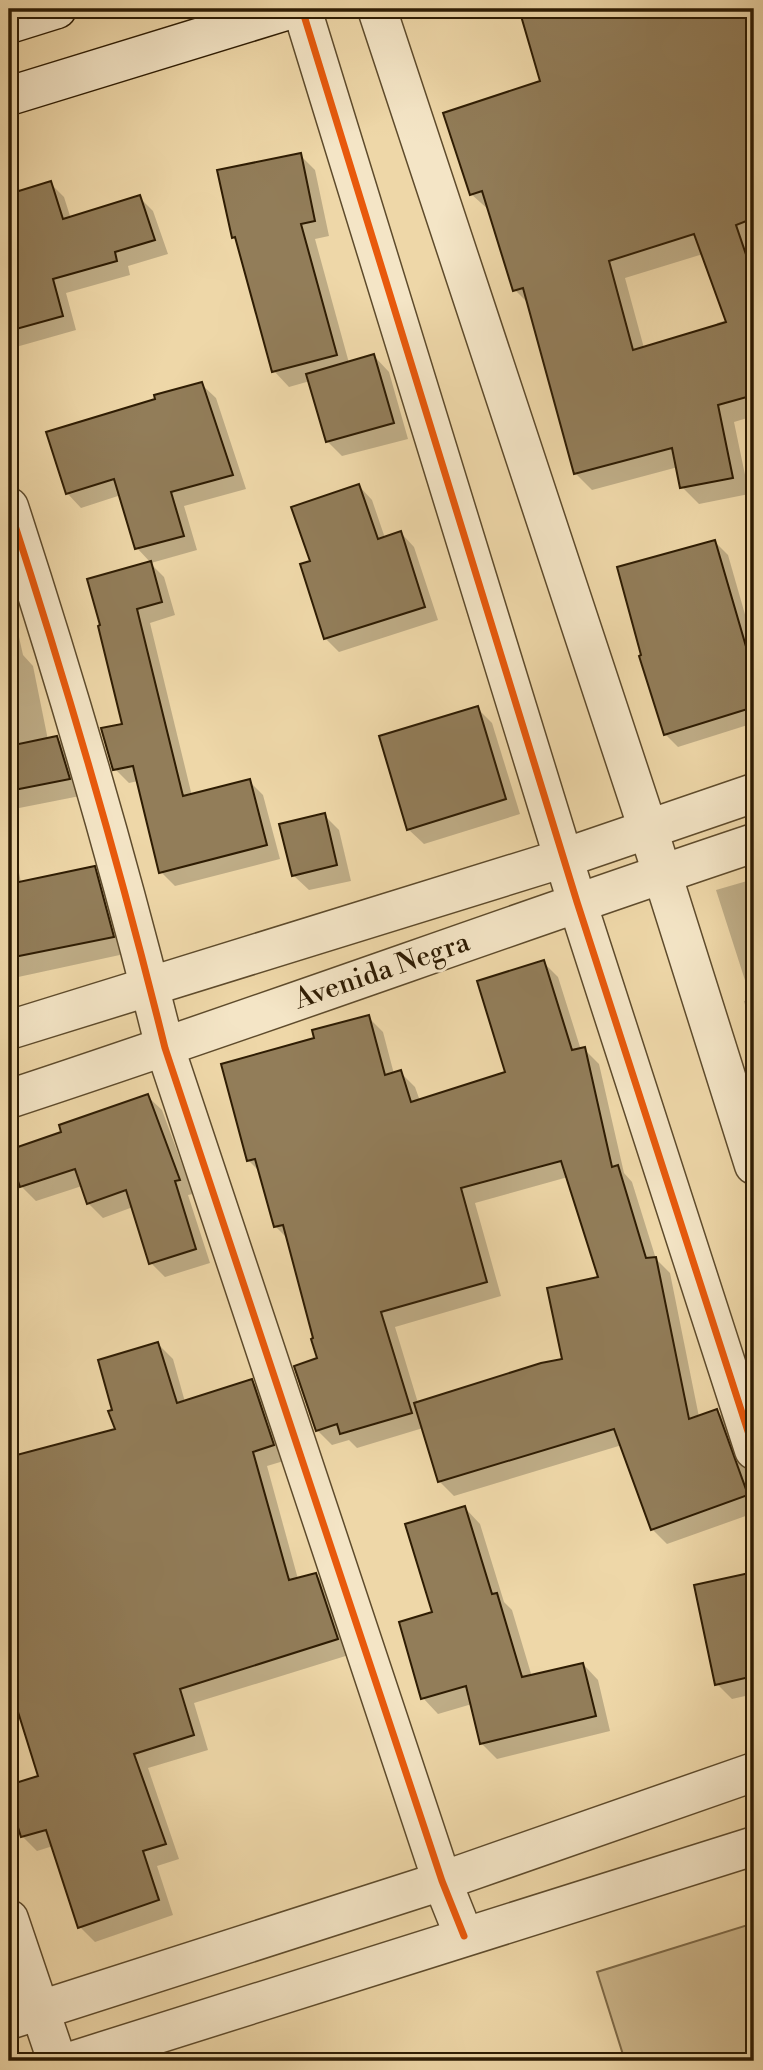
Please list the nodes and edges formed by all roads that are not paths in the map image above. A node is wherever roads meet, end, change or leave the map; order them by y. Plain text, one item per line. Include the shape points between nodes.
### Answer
1 (57, 9) edge
2 (292, 9) edge
3 (303, 9) edge
4 (377, 9) edge
5 (9, 24) edge
6 (9, 96) edge
7 (9, 508) edge
8 (754, 793) edge
9 (648, 829) junction
10 (754, 843) edge
11 (564, 858) junction
12 (662, 874) junction
13 (577, 902) junction
14 (150, 988) junction
15 (9, 1030) edge
16 (165, 1048) junction
17 (9, 1098) edge
18 (754, 1166) edge
19 (754, 1450) edge
20 (754, 1772) edge
21 (754, 1846) edge
22 (442, 1881) junction
23 (9, 1919) edge
24 (464, 1936) junction
25 (24, 2015) edge
26 (57, 2061) edge
27 (72, 2061) edge

1 - 5 street
2 - 6 street
3 - 11 street
4 - 9 street
7 - 14 street via 49,631
8 - 9 street, Avenida Negra
9 - 11 street, Avenida Negra
9 - 12 street
10 - 12 street, Avenida Negra
11 - 13 street
11 - 14 street, Avenida Negra
12 - 13 street, Avenida Negra
12 - 18 street
13 - 16 street, Avenida Negra
13 - 19 street
14 - 15 street, Avenida Negra
14 - 16 street
16 - 17 street, Avenida Negra
16 - 22 street
20 - 22 street
21 - 24 street
22 - 24 street
22 - 25 street
23 - 25 street
24 - 27 street
25 - 26 street

